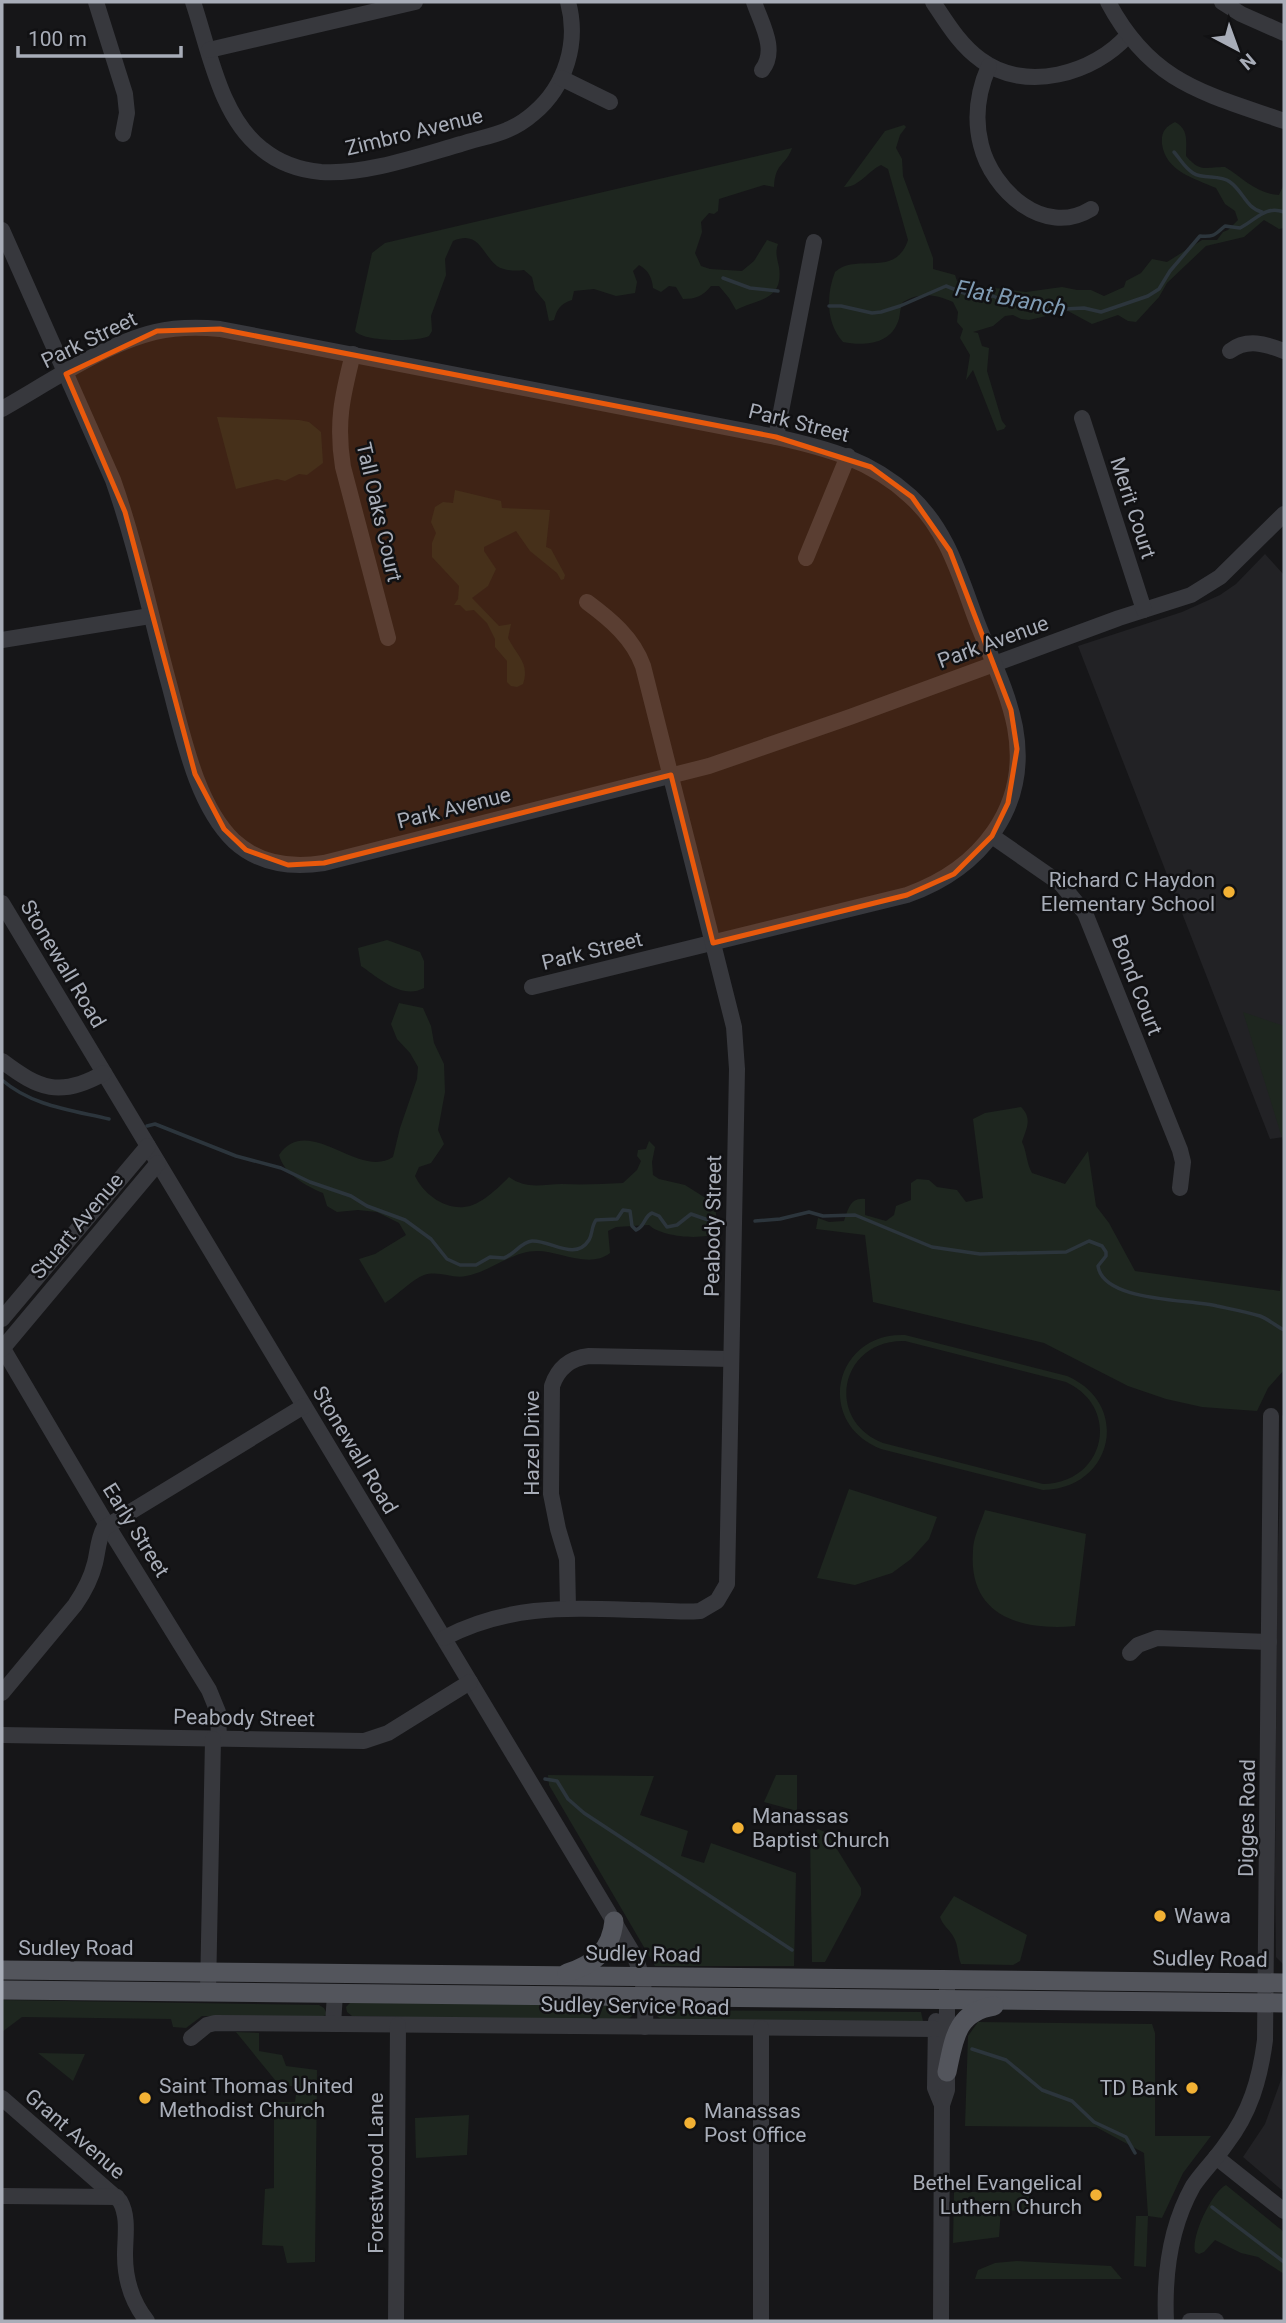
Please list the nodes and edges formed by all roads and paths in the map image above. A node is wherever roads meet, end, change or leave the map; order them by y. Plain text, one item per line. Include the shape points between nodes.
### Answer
1 (96, 2) edge
2 (193, 2) edge
3 (415, 2) edge
4 (568, 2) edge
5 (754, 2) edge
6 (933, 2) edge
7 (1108, 2) edge
8 (1222, 2) edge
9 (358, 8) edge
10 (1284, 33) edge
11 (1128, 35) junction
12 (209, 50) junction
13 (989, 66) junction
14 (762, 70) dead end
15 (561, 78) junction
16 (610, 102) dead end
17 (1284, 121) edge
18 (123, 134) dead end
19 (1091, 209) dead end
20 (2, 230) edge
21 (814, 242) dead end
22 (1230, 351) dead end
23 (1284, 351) edge
24 (353, 354) junction
25 (66, 374) junction
26 (2, 409) edge
27 (1083, 418) dead end
28 (776, 437) junction
29 (848, 456) junction
30 (1284, 514) edge
31 (806, 558) dead end
32 (587, 601) dead end
33 (1144, 610) junction
34 (150, 616) junction
35 (388, 638) dead end
36 (2, 640) edge
37 (993, 665) junction
38 (671, 775) junction
39 (992, 836) junction
40 (2, 903) edge
41 (713, 943) junction
42 (532, 987) dead end
43 (2, 1061) edge
44 (104, 1073) junction
45 (148, 1146) junction
46 (158, 1163) junction
47 (1180, 1188) dead end
48 (2, 1319) edge
49 (2, 1348) edge
50 (731, 1359) junction
51 (304, 1406) junction
52 (1271, 1416) dead end
53 (107, 1525) junction
54 (1278, 1541) edge
55 (568, 1608) junction
56 (444, 1638) junction
57 (1269, 1642) junction
58 (1130, 1653) dead end
59 (470, 1682) junction
60 (2, 1693) edge
61 (2, 1735) edge
62 (216, 1739) junction
63 (614, 1921) junction
64 (2, 1970) edge
65 (209, 1972) junction
66 (555, 1975) junction
67 (643, 1977) junction
68 (1275, 1982) edge
69 (2, 1990) edge
70 (942, 1990) junction
71 (208, 1992) junction
72 (335, 1994) junction
73 (646, 1997) junction
74 (1016, 2001) junction
75 (1275, 2003) edge
76 (333, 2024) junction
77 (398, 2025) junction
78 (645, 2027) junction
79 (761, 2028) junction
80 (936, 2029) junction
81 (191, 2038) dead end
82 (947, 2072) junction
83 (2, 2098) edge
84 (942, 2105) junction
85 (1216, 2157) junction
86 (2, 2196) edge
87 (117, 2197) junction
88 (1284, 2211) edge
89 (147, 2321) edge
90 (396, 2321) edge
91 (761, 2321) edge
92 (941, 2321) edge
93 (1167, 2321) edge
94 (1190, 2321) edge
95 (1216, 2321) edge

1 - 18 street via 125,94
2 - 12 street, Zimbro Avenue
3 - 9 street
4 - 15 street, Zimbro Avenue via 571,47
5 - 14 street via 769,48
6 - 13 street via 963,44
7 - 11 street
8 - 10 street
9 - 12 street
11 - 13 street via 1101,58 1066,73 1026,76
11 - 17 street via 1174,77
12 - 15 street, Zimbro Avenue via 231,112 254,142 288,164 321,172 393,162 507,131 536,112
13 - 19 street via 977,116 981,146 994,176 1015,199 1043,215 1074,217
15 - 16 street
20 - 25 street, Park Avenue
21 - 28 street
22 - 23 street via 1250,342
24 - 25 street, Park Street via 220,329 178,328 137,337
24 - 28 street, Park Street
24 - 35 street, Tall Oaks Court via 340,404 340,445
25 - 26 street, Park Street
25 - 34 street, Park Avenue via 125,512
27 - 33 street, Merit Court
28 - 29 street, Park Street
29 - 31 street
29 - 37 street, Park Street via 893,481 929,515 950,551
30 - 33 street, Park Avenue via 1207,587
32 - 38 street, Peabody Street via 620,630 638,654
33 - 37 street, Park Avenue
34 - 36 street
34 - 38 street, Park Avenue via 194,774 232,838 270,861 304,866 324,863
37 - 38 street, Park Avenue via 850,718
37 - 39 street, Park Street via 1011,710 1017,749 1014,784
38 - 41 street, Peabody Street
39 - 41 street, Park Street via 961,868 923,890
39 - 47 street, Bond Court via 1061,884 1085,913 1180,1150
40 - 44 street, Stonewall Road
41 - 42 street, Park Street
41 - 50 street, Peabody Street via 736,1045
43 - 44 street via 30,1082 50,1087 79,1085
44 - 45 street, Stonewall Road
45 - 46 street, Stonewall Road
45 - 48 street, Stuart Avenue
46 - 49 street, Stuart Avenue
46 - 51 street, Stonewall Road
49 - 53 street, Early Street
50 - 55 street, Peabody Street via 727,1584 723,1593 709,1607 692,1612
50 - 55 street, Hazel Drive via 589,1356 567,1363 556,1377 552,1386 551,1494 567,1559
51 - 53 street
51 - 56 street, Stonewall Road
52 - 54 street, Digges Road
53 - 60 street via 84,1590
53 - 62 street, Early Street via 209,1690 218,1712
54 - 57 street, Digges Road
55 - 56 street, Peabody Street via 497,1616
56 - 59 street, Stonewall Road
57 - 58 street via 1157,1638
57 - 68 street, Digges Road
59 - 62 street, Peabody Street via 364,1741
59 - 63 street, Stonewall Road
61 - 62 street, Peabody Street
62 - 65 street, Early Street
63 - 66 main road via 601,1955 573,1971
63 - 67 street, Stonewall Road
64 - 65 main road, Sudley Road
65 - 66 main road, Sudley Road
65 - 71 street, Early Street
66 - 67 main road, Sudley Road
67 - 70 main road, Sudley Road
67 - 73 street, Stonewall Road
68 - 70 main road, Sudley Road
68 - 75 street, Digges Road
69 - 71 main road, Sudley Road
70 - 73 main road, Sudley Road
70 - 74 main road, Sudley Road
70 - 80 street
70 - 82 street
71 - 72 main road, Sudley Road
72 - 73 main road, Sudley Road
72 - 76 street
73 - 78 street, Stonewall Road
74 - 75 main road, Sudley Road
74 - 82 main road via 982,2008 966,2017 955,2038
75 - 85 street, Digges Road via 1258,2081 1240,2124
76 - 77 street, Sudley Service Road
76 - 81 street, Sudley Service Road via 215,2023
77 - 78 street, Sudley Service Road
77 - 90 street, Forestwood Lane
78 - 79 street, Sudley Service Road
79 - 80 street, Sudley Service Road
79 - 91 street
80 - 84 street via 936,2088
82 - 84 street
83 - 87 street, Grant Avenue
84 - 92 street
85 - 88 street
85 - 93 street, Digges Road via 1194,2186 1177,2224 1167,2277
86 - 87 street
87 - 89 street, Grant Avenue via 125,2215 130,2290
94 - 95 street

